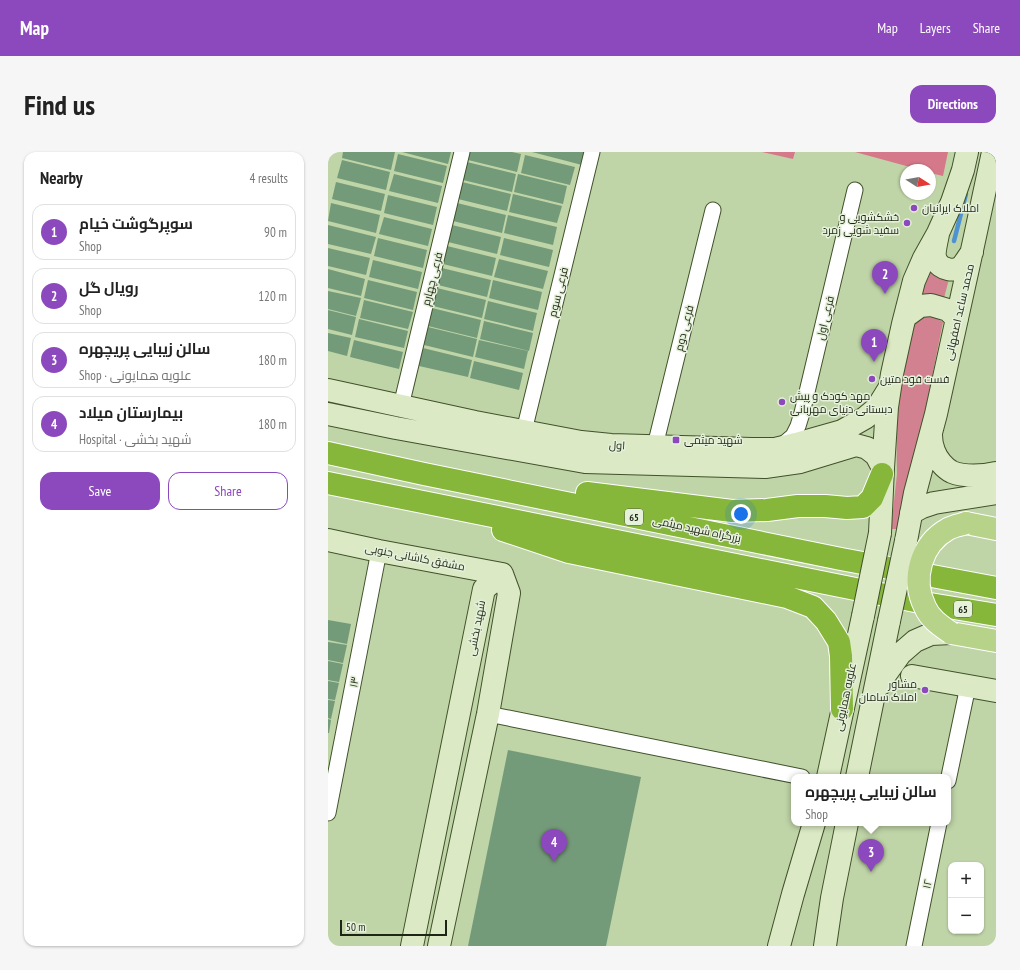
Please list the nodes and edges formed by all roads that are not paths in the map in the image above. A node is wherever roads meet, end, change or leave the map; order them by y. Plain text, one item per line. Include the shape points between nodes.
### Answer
1 (462, 152) edge
2 (592, 152) edge
3 (966, 152) edge
4 (993, 152) edge
5 (855, 190) dead end
6 (712, 210) dead end
7 (938, 233) junction
8 (972, 252) junction
9 (905, 317) junction
10 (957, 319) junction
11 (890, 387) junction
12 (328, 390) edge
13 (401, 406) junction
14 (802, 413) junction
15 (328, 414) edge
16 (524, 431) junction
17 (826, 435) junction
18 (931, 435) junction
19 (655, 446) junction
20 (779, 448) junction
21 (328, 453) edge
22 (883, 471) junction
23 (996, 473) edge
24 (424, 474) junction
25 (328, 482) edge
26 (996, 493) edge
27 (418, 501) junction
28 (911, 513) junction
29 (996, 529) edge
30 (328, 540) edge
31 (380, 551) junction
32 (502, 574) junction
33 (996, 588) edge
34 (996, 615) edge
35 (951, 632) junction
36 (996, 641) edge
37 (912, 676) dead end
38 (968, 686) junction
39 (996, 691) edge
40 (842, 709) junction
41 (488, 714) junction
42 (869, 719) junction
43 (829, 774) edge
44 (858, 774) edge
45 (949, 774) edge
46 (791, 775) edge
47 (328, 813) edge
48 (813, 826) edge
49 (846, 826) edge
50 (938, 826) edge
51 (412, 946) edge
52 (439, 946) edge
53 (779, 946) edge
54 (825, 946) edge
55 (914, 946) edge

1 - 13 street, فرعی چهارم
2 - 16 street, فرعی سوم
3 - 7 street via 952,202
4 - 8 street, محمد ساعد اصفهانی
5 - 14 street, فرعی اول
6 - 19 street, فرعی دوم
7 - 8 street via 936,260 943,268 953,270 962,266
7 - 9 street via 914,281
8 - 10 street, محمد ساعد اصفهانی
9 - 10 street via 920,306 931,304 948,310
9 - 11 street
10 - 18 street, محمد ساعد اصفهانی
11 - 17 street, اول via 877,408 865,418 842,431
11 - 22 street
12 - 13 street, اول
13 - 16 street, اول
14 - 17 street via 811,427
14 - 20 street, فرعی اول via 793,436
15 - 22 street, اول via 585,462 765,467 800,462 856,446 867,448 876,455
16 - 19 street, اول via 581,442
17 - 20 street, اول
18 - 23 street via 933,450 940,462 952,472 969,475
18 - 28 street, محمد ساعد اصفهانی
19 - 20 street, اول
21 - 24 highway, بزرگراه شهید میثمی / 65
22 - 24 highway via 872,498 863,508 805,506 732,511
22 - 40 street, علویه همایونی, bridge via 880,533
24 - 33 highway, بزرگراه شهید میثمی / 65 via 840,559
25 - 27 highway, 65
26 - 28 street via 934,503
27 - 34 highway, 65
27 - 40 highway via 569,552 787,597 813,608 826,621 839,642
28 - 42 street, محمد ساعد اصفهانی, bridge
29 - 35 main road, bridge via 966,523 948,529 934,540 923,555 918,572 919,591 925,608 936,622
30 - 31 street, مشفق کاشانی جنوبی
31 - 32 street, مشفق کاشانی جنوبی
31 - 47 street, ۱۳
32 - 41 street via 510,593
32 - 51 street, شهید بخشی via 484,589
35 - 36 main road
35 - 42 street via 931,634 915,641 900,654 885,675
37 - 38 street
38 - 39 street
38 - 45 street
40 - 43 street, علویه همایونی
41 - 46 street
41 - 52 street
42 - 44 street
48 - 53 street
49 - 54 street
50 - 55 street, ۱۲

